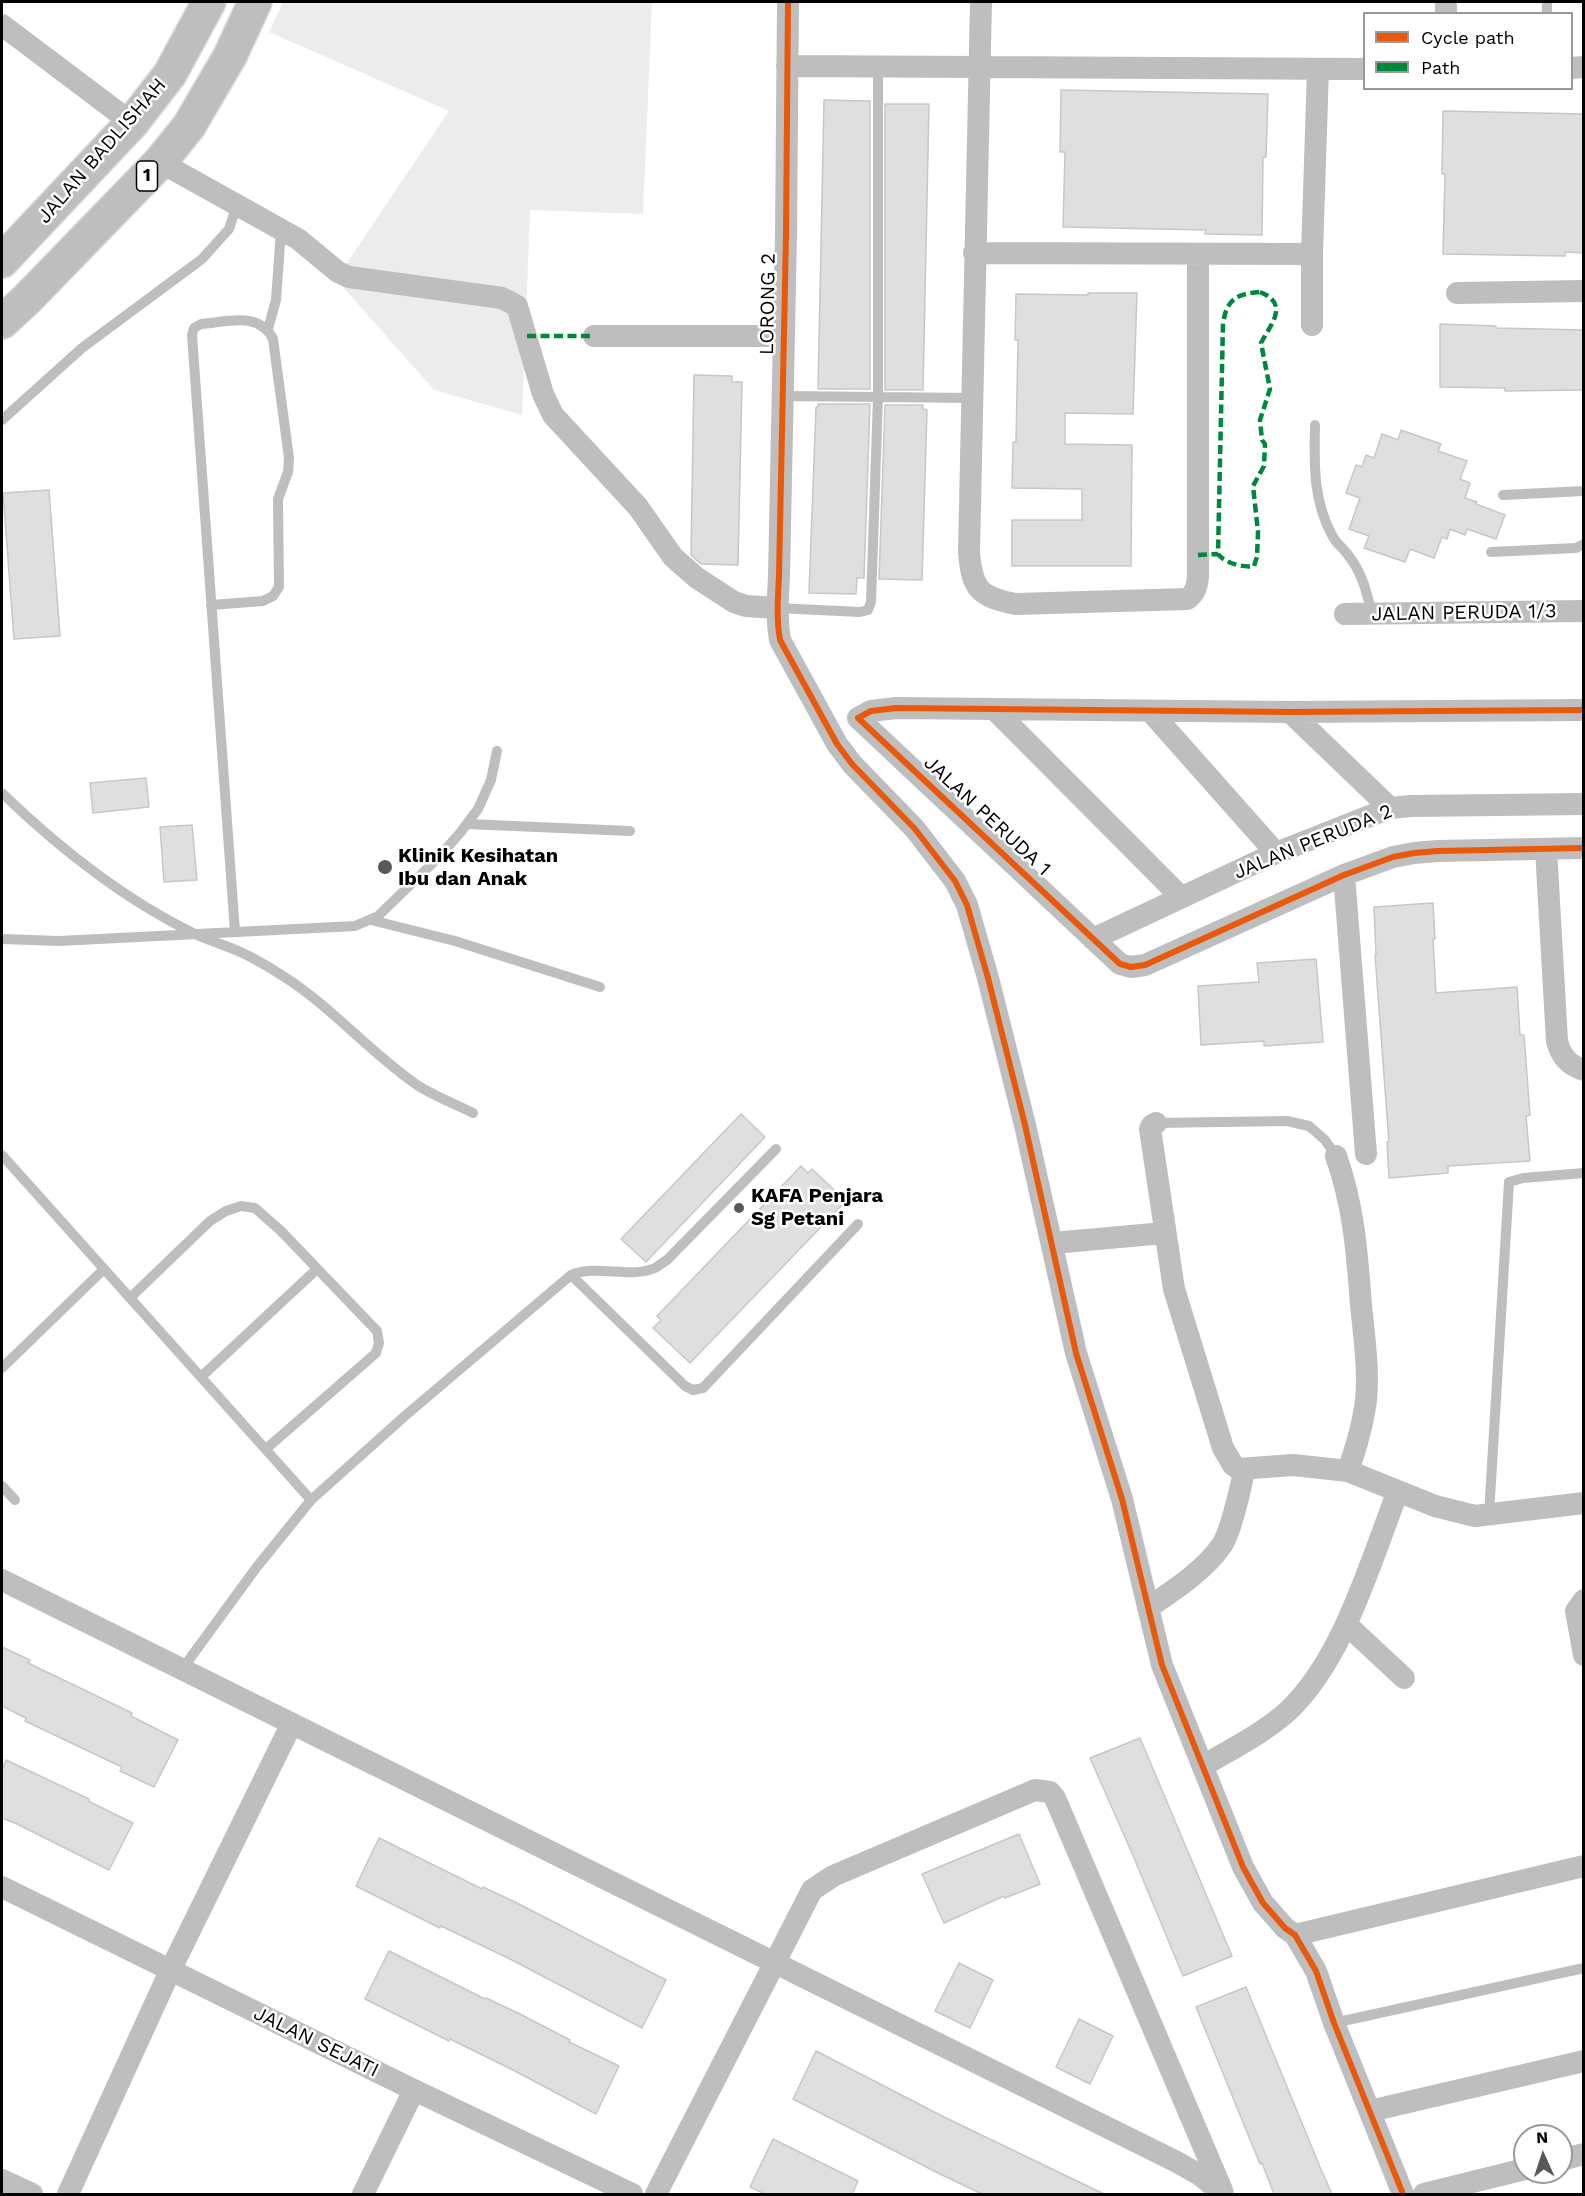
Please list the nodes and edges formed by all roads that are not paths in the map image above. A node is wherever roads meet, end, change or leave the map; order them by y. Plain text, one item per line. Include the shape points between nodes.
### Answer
1 (209, 2) edge
2 (255, 2) edge
3 (788, 2) edge
4 (981, 2) edge
5 (2, 25) edge
6 (787, 66) junction
7 (878, 66) junction
8 (978, 66) junction
9 (1318, 69) junction
10 (1363, 69) edge
11 (132, 123) junction
12 (160, 162) junction
13 (237, 205) junction
14 (281, 230) junction
15 (974, 253) junction
16 (1312, 254) junction
17 (1198, 255) junction
18 (2, 261) edge
19 (1584, 291) edge
20 (1457, 293) dead end
21 (2, 322) edge
22 (1312, 325) dead end
23 (268, 329) junction
24 (594, 336) dead end
25 (783, 336) junction
26 (783, 396) junction
27 (878, 397) junction
28 (973, 398) junction
29 (2, 420) edge
30 (1315, 425) dead end
31 (1584, 491) edge
32 (1503, 495) dead end
33 (1584, 544) edge
34 (1491, 552) dead end
35 (211, 605) junction
36 (777, 608) junction
37 (1584, 611) edge
38 (1345, 614) dead end
39 (1372, 614) junction
40 (994, 709) junction
41 (1584, 710) edge
42 (1150, 711) junction
43 (1290, 712) junction
44 (497, 751) dead end
45 (3, 794) edge
46 (1584, 804) edge
47 (1390, 808) junction
48 (467, 824) junction
49 (630, 831) dead end
50 (1584, 848) edge
51 (1546, 849) junction
52 (1276, 853) junction
53 (1344, 875) junction
54 (1181, 897) junction
55 (371, 920) junction
56 (235, 932) junction
57 (193, 933) junction
58 (2, 939) edge
59 (1093, 939) junction
60 (600, 987) dead end
61 (1584, 1070) edge
62 (473, 1113) dead end
63 (1156, 1123) joint
64 (776, 1149) dead end
65 (1366, 1154) dead end
66 (2, 1155) edge
67 (1336, 1156) joint
68 (1584, 1173) edge
69 (858, 1224) dead end
70 (1164, 1233) junction
71 (1053, 1243) junction
72 (104, 1269) junction
73 (317, 1269) junction
74 (571, 1275) junction
75 (130, 1298) junction
76 (2, 1368) edge
77 (201, 1377) junction
78 (266, 1449) junction
79 (1244, 1470) junction
80 (1348, 1471) junction
81 (2, 1486) edge
82 (1398, 1491) junction
83 (15, 1500) dead end
84 (311, 1500) junction
85 (1584, 1503) edge
86 (1489, 1515) junction
87 (2, 1580) edge
88 (1584, 1600) edge
89 (1148, 1608) junction
90 (1346, 1624) junction
91 (1584, 1655) edge
92 (183, 1668) junction
93 (1404, 1677) dead end
94 (291, 1725) junction
95 (1203, 1766) junction
96 (1584, 1866) edge
97 (2, 1887) edge
98 (1294, 1935) junction
99 (773, 1963) junction
100 (1584, 1968) edge
101 (170, 1971) junction
102 (1335, 2023) junction
103 (1584, 2061) edge
104 (414, 2090) junction
105 (1370, 2111) junction
106 (1513, 2172) edge
107 (2, 2180) edge
108 (32, 2194) edge
109 (68, 2194) edge
110 (363, 2194) edge
111 (632, 2194) edge
112 (656, 2194) edge
113 (1223, 2194) edge
114 (1403, 2194) edge
115 (1424, 2194) edge

1 - 11 main road, JALAN BADLISHAH / 1 via 170,74
2 - 12 main road, 1 via 209,94
3 - 6 street, LORONG 2
4 - 8 street
5 - 11 street
6 - 7 street
6 - 25 street, LORONG 2
7 - 8 street
7 - 27 lane
8 - 9 street
8 - 15 street
9 - 10 street
9 - 16 street
11 - 18 main road, JALAN BADLISHAH / 1
12 - 13 street
12 - 21 main road, 1
13 - 14 street
13 - 29 lane via 229,229 202,259 82,348
14 - 23 lane via 276,300
14 - 36 street via 349,277 502,298 517,306 553,415 638,507 672,558 734,602
15 - 17 street
15 - 28 street
16 - 17 street
16 - 22 street
17 - 28 street via 1198,576 1193,595 1187,599 1016,604 994,600 980,592 971,575 969,552
19 - 20 street
23 - 35 lane via 273,339 289,458 278,506 279,587 273,596 262,601
23 - 35 lane via 256,321 243,320 201,324 192,335
24 - 25 street
25 - 26 street, LORONG 2
26 - 27 lane
26 - 36 street, LORONG 2
27 - 28 lane
27 - 36 lane via 868,610
30 - 39 lane via 1314,469 1322,513 1334,538 1359,571
31 - 32 lane
33 - 34 lane via 1576,548
35 - 56 lane
36 - 71 street via 780,640 828,730 844,755 915,829 955,881 967,905
37 - 39 street, JALAN PERUDA 1/3
38 - 39 street, JALAN PERUDA 1/3
40 - 42 street
40 - 54 street
40 - 59 street, JALAN PERUDA 1 via 896,708 871,711 858,718
41 - 43 street
42 - 43 street
42 - 52 street
43 - 47 street
44 - 48 lane via 491,780
45 - 57 lane via 38,828 117,887
46 - 47 street, JALAN PERUDA 2
47 - 52 street, JALAN PERUDA 2
48 - 49 lane
48 - 55 lane via 437,859
50 - 51 street, JALAN PERUDA 1
51 - 53 street, JALAN PERUDA 1 via 1414,853
51 - 61 street via 1557,1041 1565,1059
52 - 54 street, JALAN PERUDA 2
53 - 59 street, JALAN PERUDA 1 via 1145,965 1120,964
53 - 65 street
54 - 59 street, JALAN PERUDA 2
55 - 56 lane via 355,926
55 - 60 lane via 455,941
56 - 57 lane
57 - 58 lane via 58,941
57 - 62 lane via 283,976 312,995 367,1046 419,1086
63 - 67 lane via 1287,1121 1309,1126
63 - 70 street via 1150,1129
64 - 74 lane via 655,1268 580,1271
66 - 72 lane
67 - 80 street via 1354,1223 1366,1357 1364,1410
68 - 86 lane via 1509,1182
69 - 74 lane via 703,1388 693,1390
70 - 71 street
70 - 79 street via 1174,1289 1223,1448 1233,1465
71 - 89 street via 1076,1353 1122,1499
72 - 75 lane
72 - 76 lane
73 - 75 lane via 255,1208 241,1206 210,1221
73 - 77 lane
73 - 78 lane via 376,1331 379,1343 376,1353
74 - 84 lane
75 - 77 lane
77 - 78 lane
78 - 84 lane
79 - 80 street via 1293,1465
79 - 89 street via 1223,1543 1198,1571
80 - 82 street
81 - 83 lane
82 - 86 street via 1463,1514
82 - 90 street
84 - 92 lane
85 - 86 street
87 - 92 street
88 - 91 street via 1576,1611
89 - 95 street via 1162,1665
90 - 93 street
90 - 95 street via 1322,1667 1287,1713
92 - 94 street
94 - 99 street
94 - 101 street
95 - 98 street via 1243,1867 1263,1903
96 - 98 street
97 - 101 street, JALAN SEJATI
98 - 102 street via 1316,1971
99 - 112 street
99 - 113 street via 1175,2161
99 - 113 street via 806,1900 820,1883 1035,1790 1050,1792
100 - 102 lane
101 - 104 street, JALAN SEJATI
101 - 109 street
102 - 105 street
103 - 105 street
104 - 110 street
104 - 111 street, JALAN SEJATI
105 - 114 street
106 - 115 street
107 - 108 street

